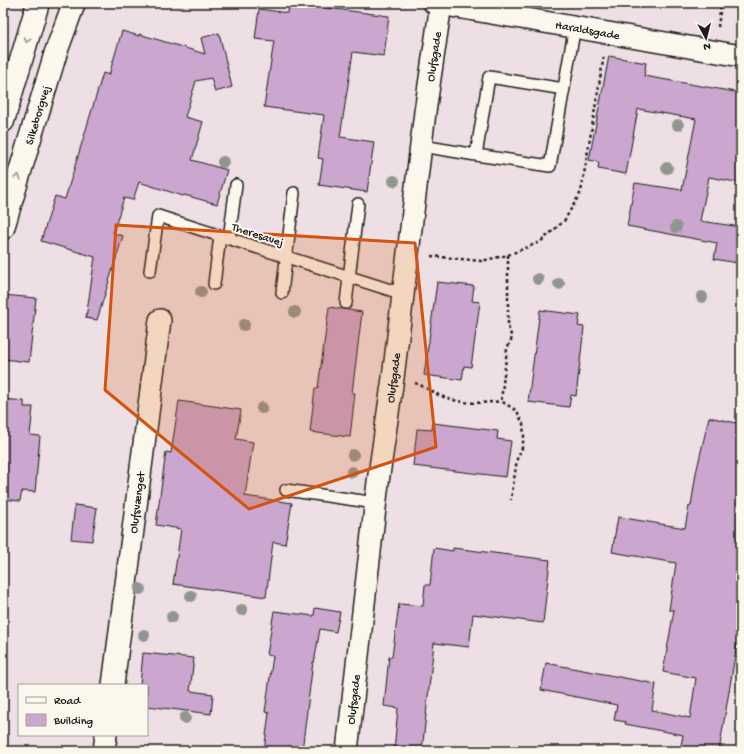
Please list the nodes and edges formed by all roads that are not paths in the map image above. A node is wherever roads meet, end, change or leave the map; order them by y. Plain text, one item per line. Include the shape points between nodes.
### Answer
1 (38, 3) edge
2 (74, 3) edge
3 (438, 4) edge
4 (466, 5) edge
5 (575, 26) junction
6 (741, 56) edge
7 (564, 89) junction
8 (3, 121) edge
9 (422, 146) junction
10 (476, 155) junction
11 (236, 185) dead end
12 (294, 193) dead end
13 (358, 204) dead end
14 (3, 228) edge
15 (224, 237) junction
16 (286, 257) junction
17 (150, 271) dead end
18 (348, 276) junction
19 (214, 284) dead end
20 (282, 293) dead end
21 (403, 294) junction
22 (346, 303) dead end
23 (160, 320) dead end
24 (286, 490) dead end
25 (376, 503) junction
26 (113, 684) edge
27 (106, 736) edge
28 (104, 751) edge
29 (347, 751) edge

1 -> 8 main road
14 -> 2 main road, Silkeborgvej via 56,52
3 - 4 street, Haraldsgade
3 - 9 street, Olufsgade
4 - 5 street, Haraldsgade
5 - 6 street, Haraldsgade
5 - 7 lane
7 - 10 lane via 550,166
7 - 10 lane via 489,77
9 - 10 lane
9 - 21 street, Olufsgade
11 - 15 lane
12 - 16 lane
13 - 18 lane
15 - 16 lane, Theresavej
15 - 17 lane, Theresavej via 158,216
15 - 19 lane
16 - 18 lane, Theresavej
16 - 20 lane
18 - 21 lane, Theresavej
18 - 22 lane
21 - 25 street, Olufsgade
23 - 26 street, Olufsvænget
24 - 25 lane
25 - 29 street, Olufsgade
27 - 28 street

